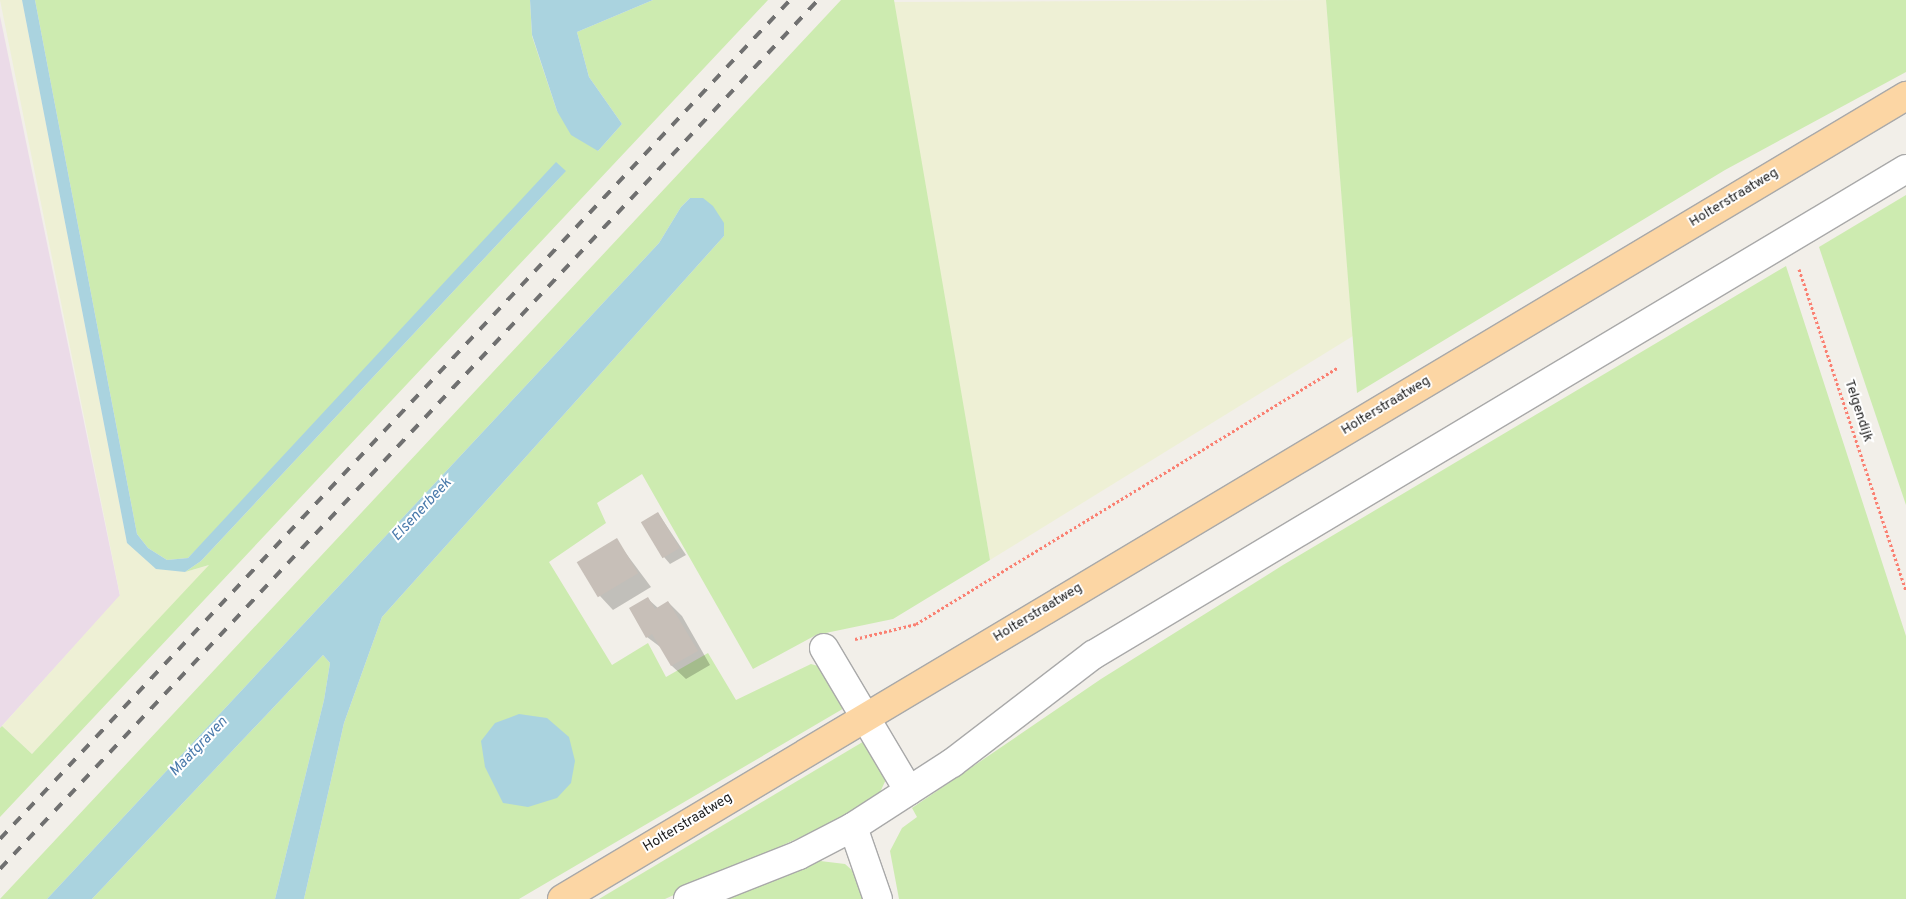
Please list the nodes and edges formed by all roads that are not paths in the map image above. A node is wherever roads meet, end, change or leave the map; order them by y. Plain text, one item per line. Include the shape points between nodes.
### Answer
1 (1906, 96) edge
2 (1906, 169) edge
3 (824, 648) road end
4 (866, 716) junction
5 (909, 791) junction
6 (853, 827) junction
7 (562, 899) edge
8 (688, 899) edge
9 (878, 899) edge

1 - 4 main road, Holterstraatweg
2 - 5 street via 1093,655
3 - 4 street
4 - 5 street
4 - 7 main road, Holterstraatweg
5 - 6 street
6 - 8 street via 799,855
6 - 9 street

